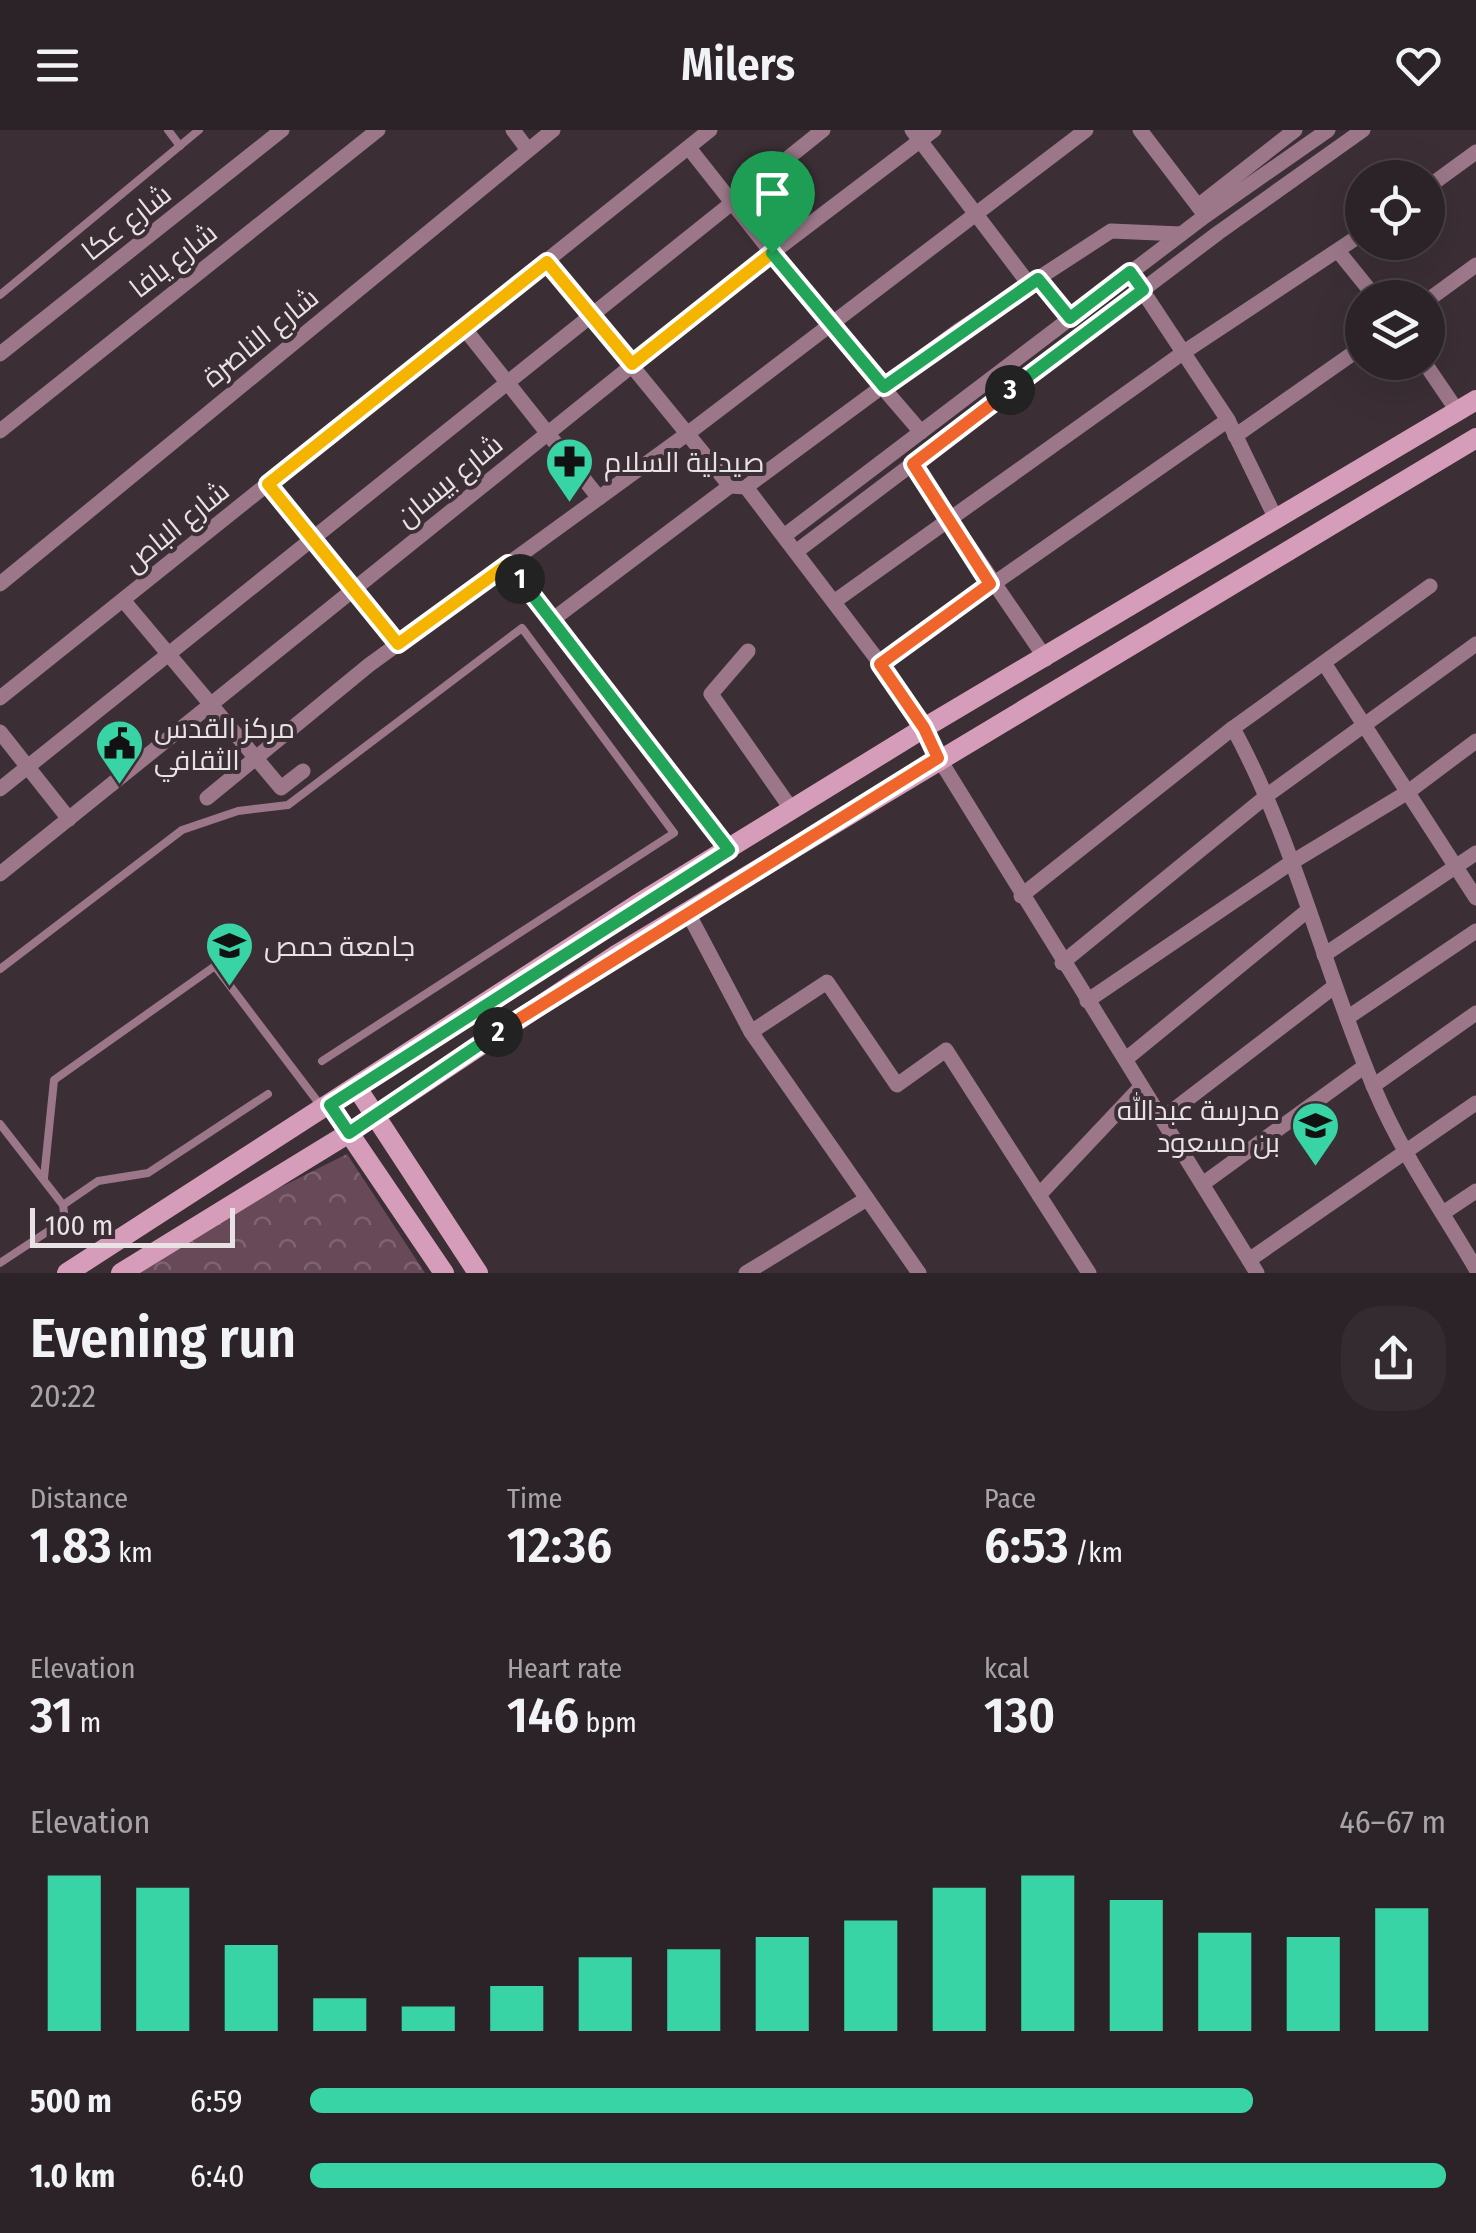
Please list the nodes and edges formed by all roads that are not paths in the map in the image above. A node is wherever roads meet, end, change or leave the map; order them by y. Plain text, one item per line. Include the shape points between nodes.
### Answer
1 (168, 130) edge
2 (199, 130) edge
3 (282, 130) edge
4 (378, 130) edge
5 (513, 130) edge
6 (553, 130) edge
7 (710, 130) edge
8 (822, 130) edge
9 (934, 130) edge
10 (1086, 130) edge
11 (1140, 130) edge
12 (1295, 130) edge
13 (1328, 130) edge
14 (1364, 130) edge
15 (916, 135) edge
16 (180, 146) junction
17 (690, 148) junction
18 (528, 150) junction
19 (1476, 152) edge
20 (1445, 175) edge
21 (734, 205) junction
22 (1201, 211) junction
23 (978, 212) junction
24 (1180, 234) junction
25 (1345, 246) edge
26 (1338, 251) junction
27 (772, 253) junction
28 (547, 262) junction
29 (1476, 265) edge
30 (1130, 272) junction
31 (1361, 280) edge
32 (1033, 282) junction
33 (1445, 288) edge
34 (1143, 290) junction
35 (0, 295) edge
36 (590, 312) junction
37 (1070, 318) junction
38 (829, 325) junction
39 (464, 328) junction
40 (1184, 352) junction
41 (0, 354) edge
42 (1345, 359) edge
43 (632, 364) junction
44 (506, 380) junction
45 (1442, 380) edge
46 (884, 387) junction
47 (1467, 406) edge
48 (1228, 420) junction
49 (0, 431) edge
50 (922, 432) junction
51 (547, 433) junction
52 (687, 434) junction
53 (1236, 436) junction
54 (1476, 438) edge
55 (913, 464) junction
56 (268, 484) junction
57 (738, 486) junction
58 (599, 498) junction
59 (1276, 520) junction
60 (950, 522) junction
61 (784, 536) junction
62 (312, 539) junction
63 (797, 551) junction
64 (508, 564) junction
65 (0, 584) edge
66 (990, 584) junction
67 (1430, 586) dead end
68 (354, 589) junction
69 (123, 600) junction
70 (836, 602) junction
71 (552, 620) junction
72 (398, 644) junction
73 (1476, 644) edge
74 (748, 651) dead end
75 (170, 656) junction
76 (1046, 659) junction
77 (1324, 663) junction
78 (880, 664) junction
79 (0, 698) edge
80 (210, 704) junction
81 (1365, 724) junction
82 (924, 728) junction
83 (1233, 728) junction
84 (0, 732) edge
85 (1476, 742) edge
86 (256, 758) junction
87 (938, 758) junction
88 (28, 766) junction
89 (303, 771) dead end
90 (0, 789) edge
91 (1408, 792) junction
92 (1269, 794) junction
93 (207, 798) dead end
94 (792, 810) junction
95 (70, 819) junction
96 (729, 850) junction
97 (1476, 853) edge
98 (1290, 864) junction
99 (1455, 868) junction
100 (0, 874) edge
101 (1021, 896) junction
102 (1476, 898) edge
103 (688, 911) junction
104 (1307, 911) junction
105 (1476, 931) edge
106 (1324, 954) junction
107 (1062, 963) junction
108 (0, 969) edge
109 (1335, 986) junction
110 (1087, 1000) junction
111 (1476, 1013) edge
112 (1348, 1018) junction
113 (751, 1032) junction
114 (1126, 1059) junction
115 (322, 1061) dead end
116 (1365, 1066) junction
117 (1373, 1086) junction
118 (357, 1088) junction
119 (1140, 1088) junction
120 (268, 1094) dead end
121 (1476, 1104) edge
122 (327, 1107) junction
123 (376, 1115) junction
124 (1163, 1118) junction
125 (0, 1124) edge
126 (349, 1133) junction
127 (1403, 1154) junction
128 (44, 1178) junction
129 (1204, 1183) junction
130 (1476, 1191) edge
131 (1039, 1195) junction
132 (866, 1200) junction
133 (63, 1205) junction
134 (1443, 1213) junction
135 (0, 1263) edge
136 (1253, 1266) edge
137 (1476, 1268) edge
138 (66, 1273) edge
139 (120, 1273) edge
140 (444, 1273) edge
141 (478, 1273) edge
142 (746, 1273) edge
143 (919, 1273) edge
144 (1089, 1273) edge

1 - 16 lane
2 - 16 lane
3 - 41 street, شارع عكا
4 - 49 street, شارع يافا
5 - 18 street
6 - 18 street, شارع الناصرة
7 - 17 street, شارع الباص
8 - 21 street
9 - 15 street, شارع بيسان
10 - 23 street
11 - 22 street
12 - 22 street
13 - 22 street
14 - 34 street
15 - 23 street
15 - 27 street, شارع بيسان
16 - 35 lane
17 - 21 street
17 - 28 street, شارع الباص
18 - 65 street, شارع الناصرة
19 - 20 street
21 - 27 street
21 - 36 street
22 - 24 street
23 - 32 street
23 - 38 street
24 - 30 street
24 - 32 street via 1111,231
25 - 26 street
26 - 31 street
26 - 40 street
27 - 38 street
27 - 43 street, شارع بيسان
28 - 36 street
28 - 39 street, شارع الباص
29 - 33 street
30 - 34 street
30 - 37 street
32 - 37 street
32 - 46 street
34 - 40 street
34 - 55 street
36 - 43 street
36 - 44 street
37 - 50 street
38 - 46 street
38 - 52 street
39 - 44 street
39 - 56 street, شارع الباص
40 - 48 street
40 - 60 street
42 - 53 street
43 - 51 street, شارع بيسان
43 - 52 street
44 - 51 street
44 - 62 street
45 - 47 street
46 - 50 street
46 - 57 street
47 - 59 main road
48 - 53 street
48 - 66 street
50 - 61 street
51 - 58 street
51 - 68 street, شارع بيسان
52 - 57 street
52 - 58 street
53 - 59 street
54 - 87 main road
55 - 60 street
55 - 63 street
56 - 62 street
56 - 69 street, شارع الباص
57 - 61 street
57 - 71 street
58 - 64 street
59 - 76 main road
60 - 66 street
60 - 70 street
61 - 63 street
62 - 68 street
62 - 75 street
63 - 70 street
64 - 71 street
64 - 72 street
66 - 76 street
66 - 78 street
67 - 77 street
68 - 72 street
68 - 80 street, شارع بيسان
69 - 75 street
69 - 79 street, شارع الباص
70 - 78 street
71 - 96 street
72 - 86 street
73 - 81 street
74 - 94 street via 711,694
75 - 80 street
75 - 88 street
76 - 82 main road
77 - 81 street
77 - 83 street
78 - 82 street
80 - 86 street
80 - 95 street, شارع بيسان
81 - 91 street
81 - 92 street
82 - 87 street
82 - 94 main road
83 - 92 street
83 - 101 street
84 - 88 street
85 - 91 street
86 - 89 street via 281,788
86 - 93 street
87 - 101 street
87 - 103 main road
88 - 90 street
88 - 95 street
91 - 98 street
91 - 99 street
92 - 98 street
92 - 107 street
94 - 96 main road
95 - 100 street, شارع بيسان
96 - 118 main road
97 - 99 street
98 - 104 street
98 - 110 street
99 - 102 street
99 - 106 street
101 - 107 street
103 - 113 street
103 - 123 main road
104 - 106 street
104 - 114 street
105 - 112 street
106 - 109 street
107 - 110 street
108 - 115 lane via 182,830 238,811 288,805 522,628 674,833
109 - 112 street
109 - 124 street
110 - 114 street
111 - 117 street
112 - 116 street
113 - 131 street via 828,982 896,1084 946,1050
113 - 132 street
114 - 119 street
116 - 117 street
116 - 129 street
117 - 127 street
118 - 122 main road
118 - 123 main road
119 - 124 street
119 - 131 street
120 - 133 lane via 148,1173 98,1181
121 - 127 street
122 - 126 main road
122 - 128 lane via 215,966 54,1080
122 - 138 main road
123 - 126 main road
123 - 141 main road
124 - 129 street
125 - 128 lane
126 - 139 main road
126 - 140 main road
127 - 134 street
127 - 136 street
128 - 133 lane
129 - 136 street
130 - 134 street
131 - 144 street
132 - 142 street
132 - 143 street
133 - 135 lane via 65,1220
134 - 137 street

